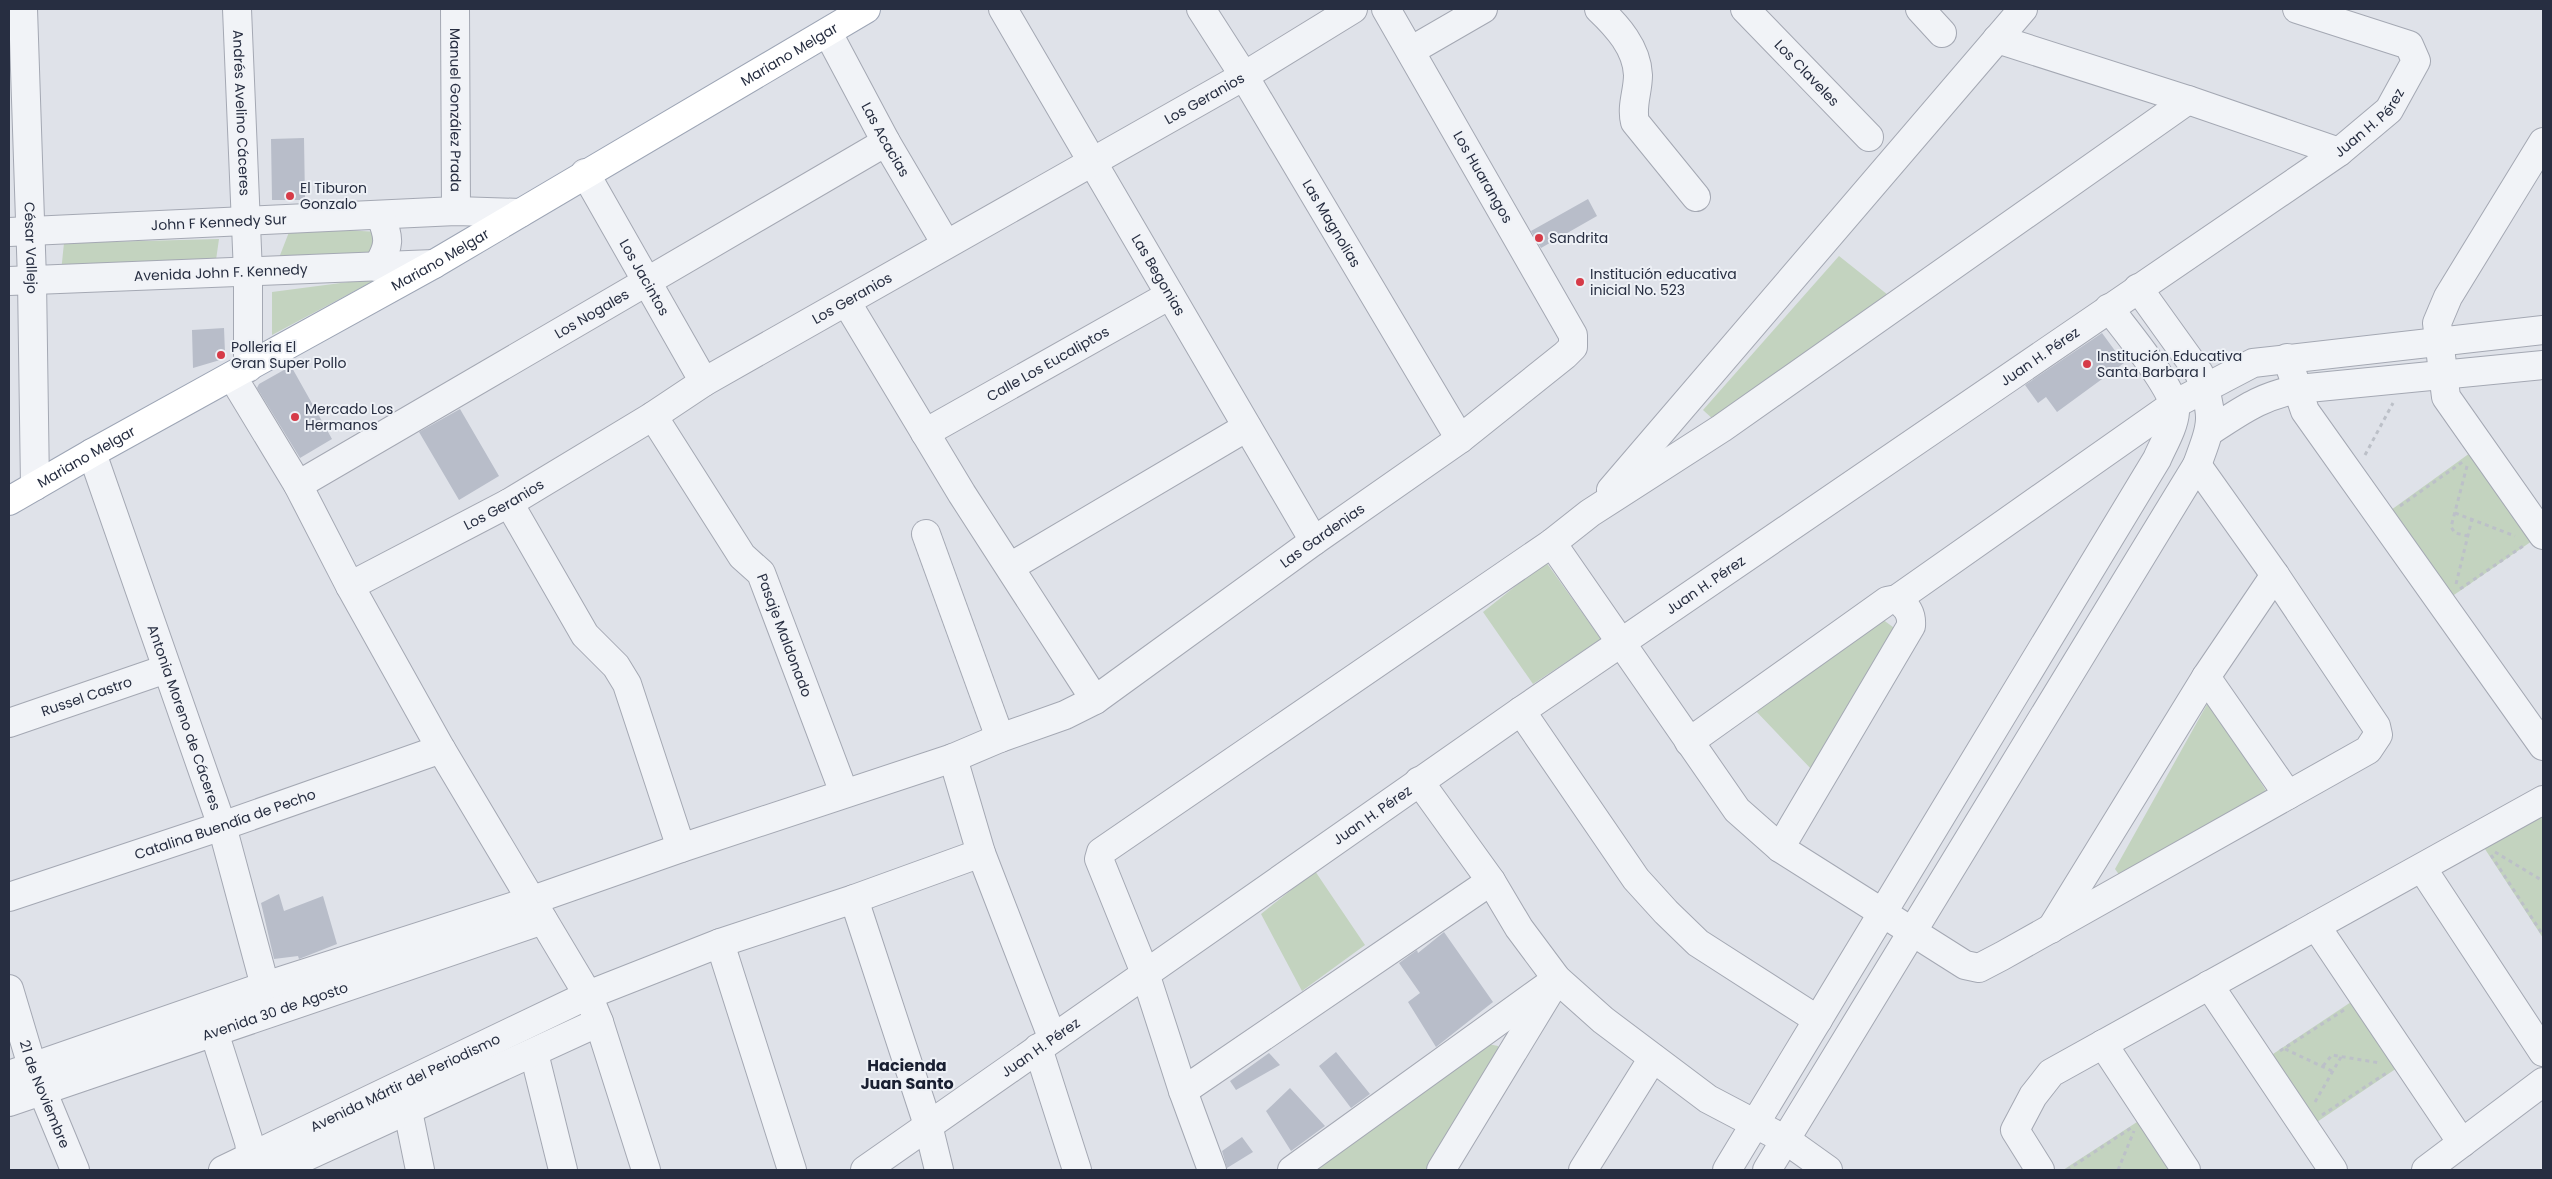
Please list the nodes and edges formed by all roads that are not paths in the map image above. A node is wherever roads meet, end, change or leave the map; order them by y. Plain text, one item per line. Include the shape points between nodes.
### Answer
1 (23, 9) edge
2 (237, 9) edge
3 (455, 9) edge
4 (866, 9) edge
5 (1003, 9) edge
6 (1201, 9) edge
7 (1353, 9) edge
8 (1386, 9) edge
9 (1482, 9) edge
10 (1599, 9) edge
11 (1745, 9) edge
12 (1920, 9) edge
13 (2023, 9) edge
14 (2297, 9) edge
15 (828, 33) junction
16 (1942, 33) dead end
17 (1997, 39) junction
18 (1412, 50) junction
19 (1244, 76) junction
20 (2188, 100) junction
21 (1869, 137) dead end
22 (886, 142) junction
23 (2543, 142) edge
24 (2339, 152) junction
25 (1092, 162) junction
26 (585, 173) junction
27 (1696, 197) dead end
28 (456, 211) junction
29 (520, 213) junction
30 (380, 215) junction
31 (245, 220) junction
32 (19, 231) edge
33 (946, 244) junction
34 (434, 264) junction
35 (377, 267) junction
36 (248, 273) junction
37 (20, 280) edge
38 (646, 281) junction
39 (2138, 288) junction
40 (1170, 295) junction
41 (847, 303) junction
42 (2109, 308) junction
43 (2543, 330) edge
44 (2438, 340) junction
45 (1574, 347) joint
46 (2287, 358) junction
47 (2543, 366) edge
48 (240, 372) junction
49 (2442, 376) junction
50 (704, 382) junction
51 (2205, 389) junction
52 (2298, 389) junction
53 (2173, 405) junction
54 (653, 416) junction
55 (1247, 427) junction
56 (2210, 431) junction
57 (925, 432) junction
58 (1460, 439) junction
59 (92, 453) junction
60 (2197, 465) junction
61 (298, 485) junction
62 (35, 486) junction
63 (9, 502) edge
64 (510, 503) junction
65 (1590, 513) junction
66 (926, 534) dead end
67 (2531, 539) edge
68 (1314, 541) junction
69 (1552, 543) junction
70 (1010, 568) junction
71 (2275, 575) junction
72 (350, 586) junction
73 (1897, 599) junction
74 (1620, 643) junction
75 (166, 669) junction
76 (2206, 677) junction
77 (1095, 700) junction
78 (1521, 711) junction
79 (9, 723) edge
80 (1000, 738) junction
81 (1689, 742) junction
82 (2543, 746) edge
83 (441, 749) junction
84 (953, 758) junction
85 (1419, 780) junction
86 (844, 793) junction
87 (2288, 795) junction
88 (2543, 800) edge
89 (222, 826) junction
90 (681, 848) junction
91 (1780, 848) junction
92 (981, 853) junction
93 (2422, 868) junction
94 (1491, 881) junction
95 (9, 897) edge
96 (854, 899) junction
97 (537, 910) junction
98 (1882, 913) junction
99 (2316, 926) junction
100 (2050, 930) junction
101 (1913, 932) junction
102 (720, 943) junction
103 (1145, 972) junction
104 (1557, 979) junction
105 (2209, 985) junction
106 (265, 986) junction
107 (9, 989) edge
108 (588, 994) junction
109 (1818, 1020) junction
110 (599, 1022) junction
111 (214, 1032) junction
112 (1045, 1042) junction
113 (2103, 1044) junction
114 (2543, 1052) edge
115 (534, 1053) junction
116 (1653, 1058) junction
117 (28, 1077) edge
118 (2543, 1082) edge
119 (1183, 1091) junction
120 (9, 1102) edge
121 (408, 1111) junction
122 (1756, 1124) junction
123 (928, 1125) junction
124 (1786, 1140) junction
125 (2462, 1143) junction
126 (252, 1164) edge
127 (75, 1170) edge
128 (224, 1170) edge
129 (277, 1170) edge
130 (420, 1170) edge
131 (563, 1170) edge
132 (646, 1170) edge
133 (792, 1170) edge
134 (865, 1170) edge
135 (940, 1170) edge
136 (1077, 1170) edge
137 (1212, 1170) edge
138 (1292, 1170) edge
139 (1441, 1170) edge
140 (1583, 1170) edge
141 (1727, 1170) edge
142 (1767, 1170) edge
143 (1828, 1170) edge
144 (2040, 1170) edge
145 (2186, 1170) edge
146 (2333, 1170) edge
147 (2426, 1170) edge

1 - 32 street, César Vallejo
2 - 31 street, Andrés Avelino Cáceres
3 - 28 street, Manuel González Prada
4 - 15 main road, Mariano Melgar
5 - 25 street, Las Begonias
6 - 19 street, Las Magnolias
7 - 19 street, Los Geranios
8 - 18 street, Los Huarangos
9 - 18 street
10 - 27 street via 1619,28 1635,58 1638,75 1632,109 1635,122
11 - 21 street, Los Claveles
12 - 16 street
13 - 17 street
14 - 24 street, Juan H. Pérez via 2409,45 2414,52 2416,61 2412,70 2388,110
15 - 22 street, Las Acacias
15 - 26 main road, Mariano Melgar
17 - 20 street
17 - 65 street
18 - 45 street, Los Huarangos via 1573,335
19 - 25 street, Los Geranios
19 - 58 street, Las Magnolias
20 - 24 street
20 - 65 street via 1722,428
22 - 33 street, Las Acacias
22 - 38 street, Los Nogales
23 - 44 street via 2448,296 2436,323
24 - 39 street, Juan H. Pérez
25 - 33 street, Los Geranios
25 - 40 street, Las Begonias
26 - 29 main road, Mariano Melgar
26 - 38 street, Los Jacintos
28 - 29 street, John F Kennedy Sur
28 - 30 street, John F Kennedy Sur
29 - 34 main road, Mariano Melgar
30 - 31 street, John F Kennedy Sur
30 - 35 street via 388,246
31 - 32 street, John F Kennedy Sur
31 - 36 street, Andrés Avelino Cáceres
32 - 37 street, César Vallejo
33 - 41 street, Los Geranios
34 - 35 street, Avenida John F. Kennedy
34 - 48 main road, Mariano Melgar
35 - 36 street, Avenida John F. Kennedy
36 - 37 street, Avenida John F. Kennedy
36 - 48 street, Andrés Avelino Cáceres
37 - 62 street, César Vallejo
38 - 50 street, Los Jacintos
38 - 61 street, Los Nogales
39 - 42 street, Juan H. Pérez
39 - 51 street via 2199,373
40 - 55 street, Las Begonias
40 - 57 street, Calle Los Eucaliptos
41 - 50 street, Los Geranios
41 - 57 street
42 - 53 street via 2166,386
42 - 74 street, Juan H. Pérez
43 - 44 street
44 - 46 street
44 - 49 street
45 - 58 street, Las Gardenias
46 - 51 street via 2253,363
46 - 52 street
47 - 49 street
48 - 59 main road, Mariano Melgar
48 - 61 street
49 - 52 street
49 - 67 street via 2446,397
50 - 54 street, Los Geranios
51 - 53 street
51 - 56 street via 2211,408
52 - 56 street via 2262,398
52 - 82 street via 2305,410
53 - 73 street
53 - 98 street via 2175,411 2170,429 2157,459
54 - 64 street, Los Geranios
54 - 86 street, Pasaje Maldonado via 742,556 761,573
55 - 68 street, Las Begonias
55 - 70 street
56 - 60 street
57 - 70 street
58 - 68 street, Las Gardenias
59 - 62 main road, Mariano Melgar
59 - 75 street, Antonia Moreno de Cáceres
60 - 71 street
60 - 101 street
61 - 72 street
62 - 63 main road, Mariano Melgar
64 - 72 street, Los Geranios
64 - 90 street via 585,636 616,666 627,684
65 - 69 street
66 - 80 street
68 - 77 street, Las Gardenias
69 - 74 street
69 - 103 street via 1100,852 1098,859
70 - 77 street
71 - 76 street
71 - 87 street via 2376,726 2378,735 2368,750
72 - 83 street
73 - 81 street via 1887,601
73 - 91 street via 1912,617 1911,626
74 - 78 street, Juan H. Pérez
74 - 81 street
75 - 79 street, Russel Castro
75 - 89 street, Antonia Moreno de Cáceres
76 - 87 street
76 - 100 street
77 - 80 street, Las Gardenias via 1065,715
78 - 85 street, Juan H. Pérez
78 - 109 street via 1636,879 1666,912 1698,943
80 - 84 street, Las Gardenias
81 - 91 street via 1737,810
83 - 89 street, Catalina Buendía de Pecho
83 - 97 street
84 - 86 street, Las Gardenias
84 - 92 street
85 - 94 street
85 - 103 street, Juan H. Pérez
86 - 90 street, Las Gardenias
87 - 100 street
88 - 93 street
89 - 95 street, Catalina Buendía de Pecho
89 - 106 street, Antonia Moreno de Cáceres
90 - 97 street, Las Gardenias
91 - 98 street
92 - 96 street, Avenida Mártir del Periodismo
92 - 112 street
93 - 99 street
93 - 114 street
94 - 104 street via 1518,928
94 - 119 street
96 - 102 street, Avenida Mártir del Periodismo
96 - 123 street
97 - 106 street, Avenida 30 de Agosto
97 - 108 street
97 - 111 street, Avenida 30 de Agosto
98 - 101 street
98 - 109 street
99 - 105 street
99 - 125 street
100 - 101 street via 1979,968 1965,965
101 - 124 street
102 - 108 street, Avenida Mártir del Periodismo
102 - 133 street
103 - 112 street, Juan H. Pérez
103 - 119 street
104 - 116 street
104 - 138 street
104 - 139 street
105 - 113 street
105 - 146 street
106 - 117 street, Avenida 30 de Agosto
107 - 117 street, 21 de Noviembre
108 - 110 street
108 - 126 street, Avenida Mártir del Periodismo
109 - 122 street
110 - 115 street, Avenida Mártir del Periodismo
110 - 132 street
111 - 117 street, Avenida 30 de Agosto
111 - 126 street via 249,1142
112 - 123 street, Juan H. Pérez
112 - 136 street
113 - 144 street via 2052,1073 2018,1122 2015,1130 2018,1138
113 - 145 street
115 - 121 street, Avenida Mártir del Periodismo
115 - 131 street
116 - 122 street via 1708,1099
116 - 140 street
117 - 120 street, Avenida 30 de Agosto
117 - 127 street, 21 de Noviembre
118 - 125 street
119 - 137 street
121 - 129 street, Avenida Mártir del Periodismo
121 - 130 street
122 - 124 street
122 - 141 street
123 - 134 street, Juan H. Pérez
123 - 135 street
124 - 142 street
124 - 143 street
125 - 147 street
126 - 128 street, Avenida Mártir del Periodismo

